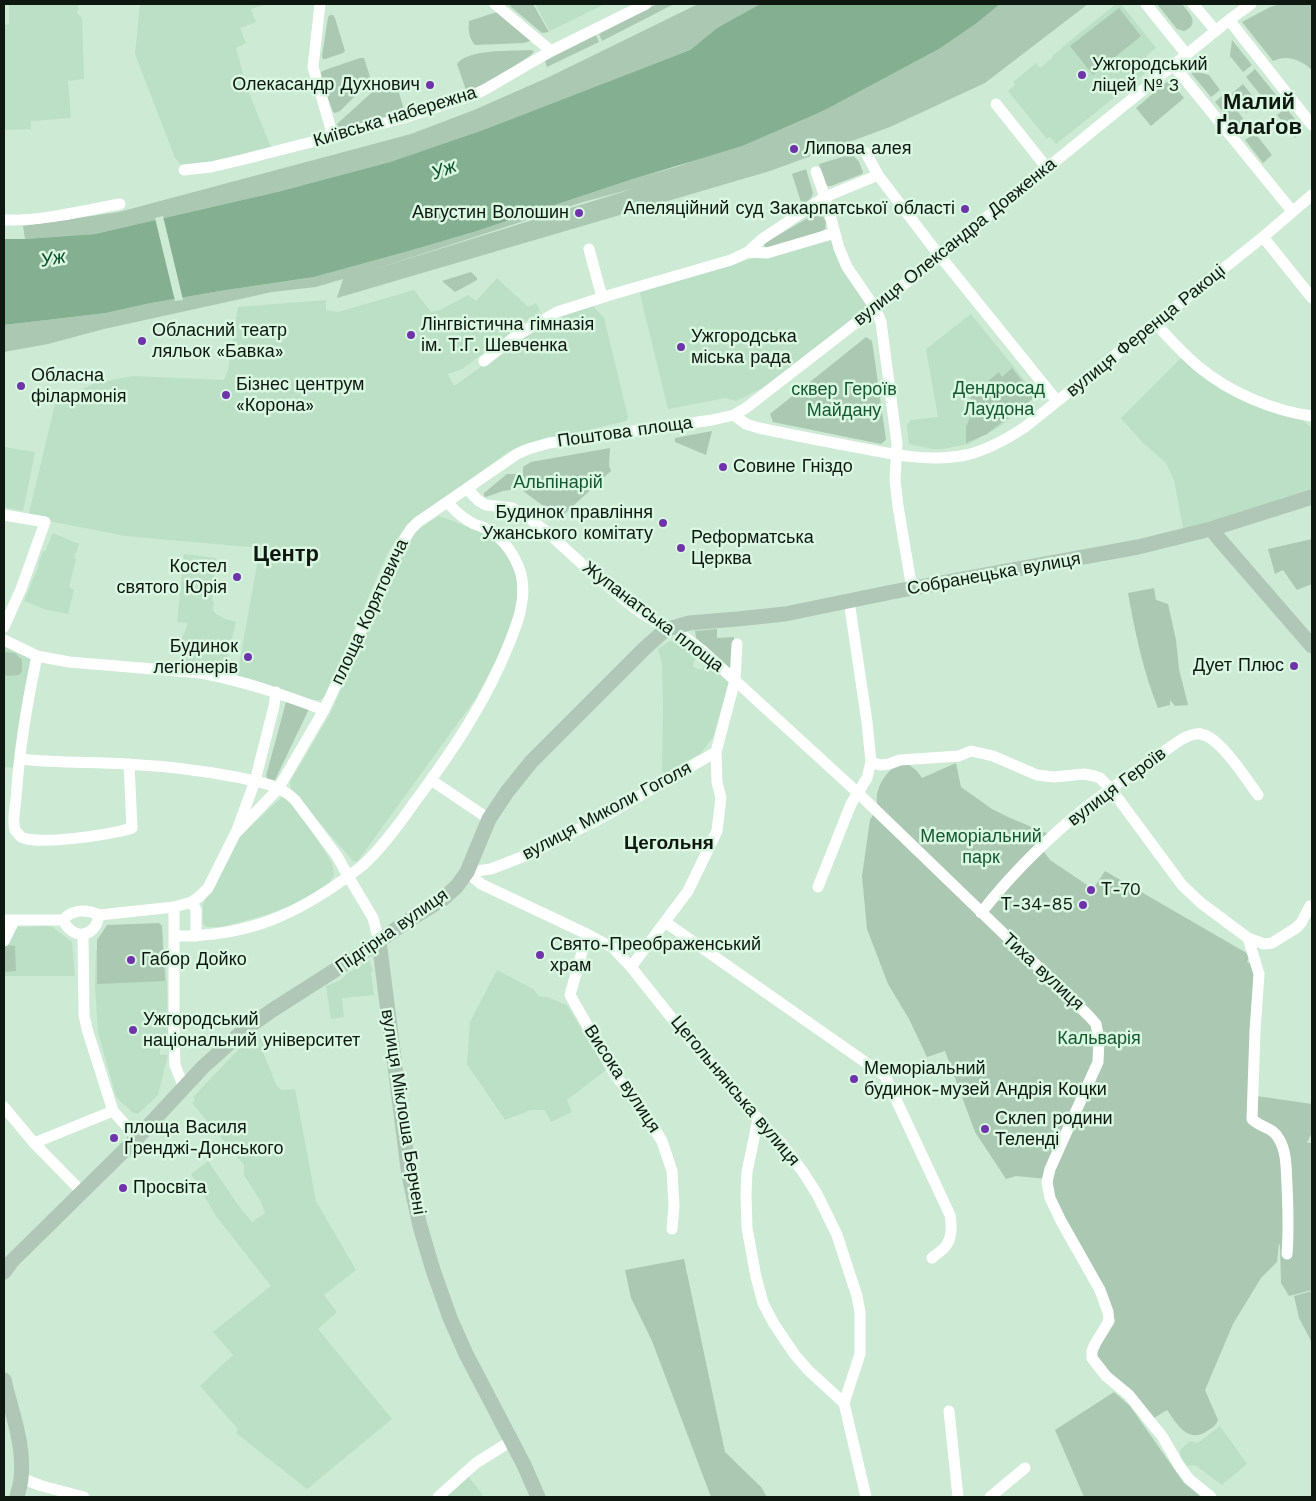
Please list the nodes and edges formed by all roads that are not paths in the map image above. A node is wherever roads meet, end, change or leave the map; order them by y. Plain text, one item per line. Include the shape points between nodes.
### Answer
1 (320, 4) edge
2 (495, 4) edge
3 (646, 4) edge
4 (1146, 4) edge
5 (1193, 4) edge
6 (1251, 4) edge
7 (1229, 20) junction
8 (1216, 31) junction
9 (551, 51) junction
10 (1187, 55) junction
11 (1174, 66) junction
12 (996, 104) dead end
13 (1312, 125) edge
14 (331, 137) junction
15 (866, 153) dead end
16 (1047, 168) junction
17 (184, 170) dead end
18 (816, 172) dead end
19 (878, 175) junction
20 (1312, 194) edge
21 (825, 197) junction
22 (120, 204) dead end
23 (1292, 211) junction
24 (4, 220) edge
25 (835, 233) junction
26 (1263, 237) junction
27 (589, 250) dead end
28 (748, 252) junction
29 (939, 255) junction
30 (602, 297) junction
31 (1312, 298) edge
32 (875, 308) junction
33 (1155, 322) junction
34 (484, 362) dead end
35 (1057, 401) junction
36 (734, 415) junction
37 (1312, 416) edge
38 (897, 455) junction
39 (467, 489) junction
40 (1312, 497) edge
41 (448, 503) junction
42 (4, 514) edge
43 (1212, 529) junction
44 (912, 589) junction
45 (849, 601) junction
46 (4, 627) edge
47 (672, 628) junction
48 (4, 640) edge
49 (737, 644) dead end
50 (1312, 646) edge
51 (37, 656) junction
52 (735, 680) junction
53 (276, 692) junction
54 (324, 710) junction
55 (716, 752) junction
56 (20, 759) junction
57 (871, 762) junction
58 (129, 764) junction
59 (431, 780) junction
60 (256, 781) junction
61 (278, 789) junction
62 (1112, 789) junction
63 (858, 793) junction
64 (1258, 795) dead end
65 (489, 819) junction
66 (235, 834) junction
67 (467, 872) junction
68 (348, 876) junction
69 (818, 887) dead end
70 (192, 902) junction
71 (1310, 906) dead end
72 (174, 907) junction
73 (981, 913) junction
74 (99, 915) junction
75 (9, 920) edge
76 (64, 920) junction
77 (665, 922) junction
78 (587, 934) junction
79 (83, 935) junction
80 (174, 936) junction
81 (196, 936) junction
82 (1248, 938) junction
83 (4, 941) edge
84 (379, 942) junction
85 (631, 967) junction
86 (184, 1088) junction
87 (4, 1107) edge
88 (113, 1111) junction
89 (758, 1119) junction
90 (137, 1138) junction
91 (34, 1143) junction
92 (82, 1192) junction
93 (672, 1228) dead end
94 (1287, 1254) dead end
95 (932, 1258) dead end
96 (4, 1272) edge
97 (4, 1383) edge
98 (844, 1404) junction
99 (949, 1411) dead end
100 (511, 1441) junction
101 (1025, 1468) dead end
102 (21, 1478) junction
103 (17, 1497) edge
104 (84, 1497) edge
105 (438, 1497) edge
106 (538, 1497) edge
107 (866, 1497) edge
108 (958, 1497) edge
109 (990, 1497) edge
110 (1211, 1497) edge

1 - 14 street via 313,67
2 - 9 street
3 - 9 street, Київська набережна
4 - 10 street
5 - 8 street
6 - 7 street, вулиця Олександра Довженка
7 - 8 street, вулиця Олександра Довженка
7 - 13 street
8 - 10 street, вулиця Олександра Довженка
9 - 14 street, Київська набережна via 470,96
10 - 11 street, вулиця Олександра Довженка
11 - 16 street, вулиця Олександра Довженка
11 - 23 street
12 - 16 street
14 - 17 street, Київська набережна via 211,167
15 - 19 street
16 - 29 street, вулиця Олександра Довженка
18 - 21 street
19 - 21 street
19 - 29 street
20 - 23 street, вулиця Ференца Ракоці
21 - 25 street
21 - 28 street
22 - 24 street via 25,220
23 - 26 street, вулиця Ференца Ракоці
25 - 28 street via 767,253
25 - 32 street via 847,267
26 - 31 street
26 - 33 street, вулиця Ференца Ракоці
27 - 30 street
28 - 30 street via 731,260
29 - 32 street, вулиця Олександра Довженка
29 - 35 street
30 - 34 street via 557,312 516,336
32 - 36 street, вулиця Олександра Довженка
32 - 38 street via 881,322
33 - 35 street, вулиця Ференца Ракоці
33 - 37 street via 1178,349 1225,385 1290,412
35 - 38 street, вулиця Ференца Ракоці via 1010,437 969,454 945,458
36 - 38 street, вулиця Ференца Ракоці via 759,428
36 - 39 street, Поштова площа via 549,443 517,454
38 - 44 street via 895,480
39 - 41 street
39 - 47 street, Жупанатська площа via 486,505 512,508 530,519 638,610 656,623
40 - 43 main road, Собранецька вулиця
41 - 54 street, площа Корятовича via 418,522 407,534
41 - 59 street via 507,546 520,572 523,590 516,627 490,687
42 - 46 street via 45,522
43 - 44 main road, Собранецька вулиця via 1138,548
43 - 50 main road
44 - 45 main road, Собранецька вулиця
45 - 47 main road, Собранецька вулиця via 785,614 689,623
45 - 57 street
47 - 52 street, Жупанатська площа
47 - 65 main road, Підгірна вулиця via 646,647 547,745
48 - 51 street
49 - 52 street, Жупанатська площа
51 - 53 street via 69,662 201,673
51 - 56 street
52 - 55 street
52 - 63 street, Тиха вулиця
53 - 54 street
53 - 60 street, площа Корятовича
54 - 61 street, площа Корятовича
55 - 67 street, вулиця Миколи Гоголя via 603,817 526,855 491,869
55 - 77 street via 721,798 717,831 688,891
56 - 58 street
56 - 58 street via 15,829 21,837 43,840 132,828
57 - 62 street via 880,765 900,760 959,756 971,751 993,756 1037,775 1094,776
57 - 63 street
58 - 60 street via 216,773
59 - 65 street
59 - 68 street via 371,857
60 - 61 street
60 - 66 street, площа Корятовича
61 - 66 street, площа Корятовича
61 - 68 street via 295,800
62 - 64 street, вулиця Героїв via 1182,739 1192,734 1203,734 1230,757
62 - 73 street, вулиця Героїв via 1074,817 1040,849
62 - 82 street via 1182,885 1200,903
63 - 69 street
63 - 73 street, Тиха вулиця
65 - 67 main road, Підгірна вулиця
66 - 70 street, площа Корятовича via 208,888
67 - 78 street, Цегольнянська вулиця via 481,884
67 - 84 main road, Підгірна вулиця via 443,899
68 - 81 street via 271,921 236,931
68 - 84 street via 373,918
70 - 72 street
70 - 81 street via 196,910
71 - 82 street via 1296,928 1272,942 1264,944
72 - 74 street
72 - 80 street
73 - 110 street, Тиха вулиця via 1096,1024 1100,1040 1098,1062 1050,1169 1047,1189 1100,1290 1108,1312 1109,1321 1095,1344 1092,1358 1106,1376 1129,1395 1162,1436 1189,1479
74 - 76 street via 74,912
74 - 79 street via 92,930
75 - 76 street
75 - 83 street
76 - 79 street via 67,928
77 - 85 street
77 - 95 street via 885,1076 950,1215 951,1232 946,1246
78 - 85 street, Цегольнянська вулиця via 613,948
78 - 93 street, Висока вулиця via 570,996 610,1066 662,1141 672,1171
79 - 88 street via 84,1015
80 - 81 street
80 - 86 street via 174,1035 176,1065
82 - 94 street via 1259,974 1252,1119 1273,1131 1283,1148 1290,1228
84 - 86 main road, Підгірна вулиця via 243,1030
84 - 100 main road, вулиця Міклоша Берчені via 409,1176 420,1226 450,1318
85 - 89 street, Цегольнянська вулиця
86 - 90 main road, Підгірна вулиця
87 - 91 street
88 - 90 street
88 - 91 street
89 - 98 street, Цегольнянська вулиця via 803,1172 834,1226 850,1269 858,1296 861,1342
89 - 98 street via 746,1194 747,1228 763,1302 795,1355
90 - 92 main road
91 - 92 street
92 - 96 main road
97 - 102 main road via 19,1442
98 - 107 street
99 - 108 street
100 - 105 street via 476,1463
100 - 106 main road, вулиця Міклоша Берчені
101 - 109 street
102 - 103 main road
102 - 104 street

